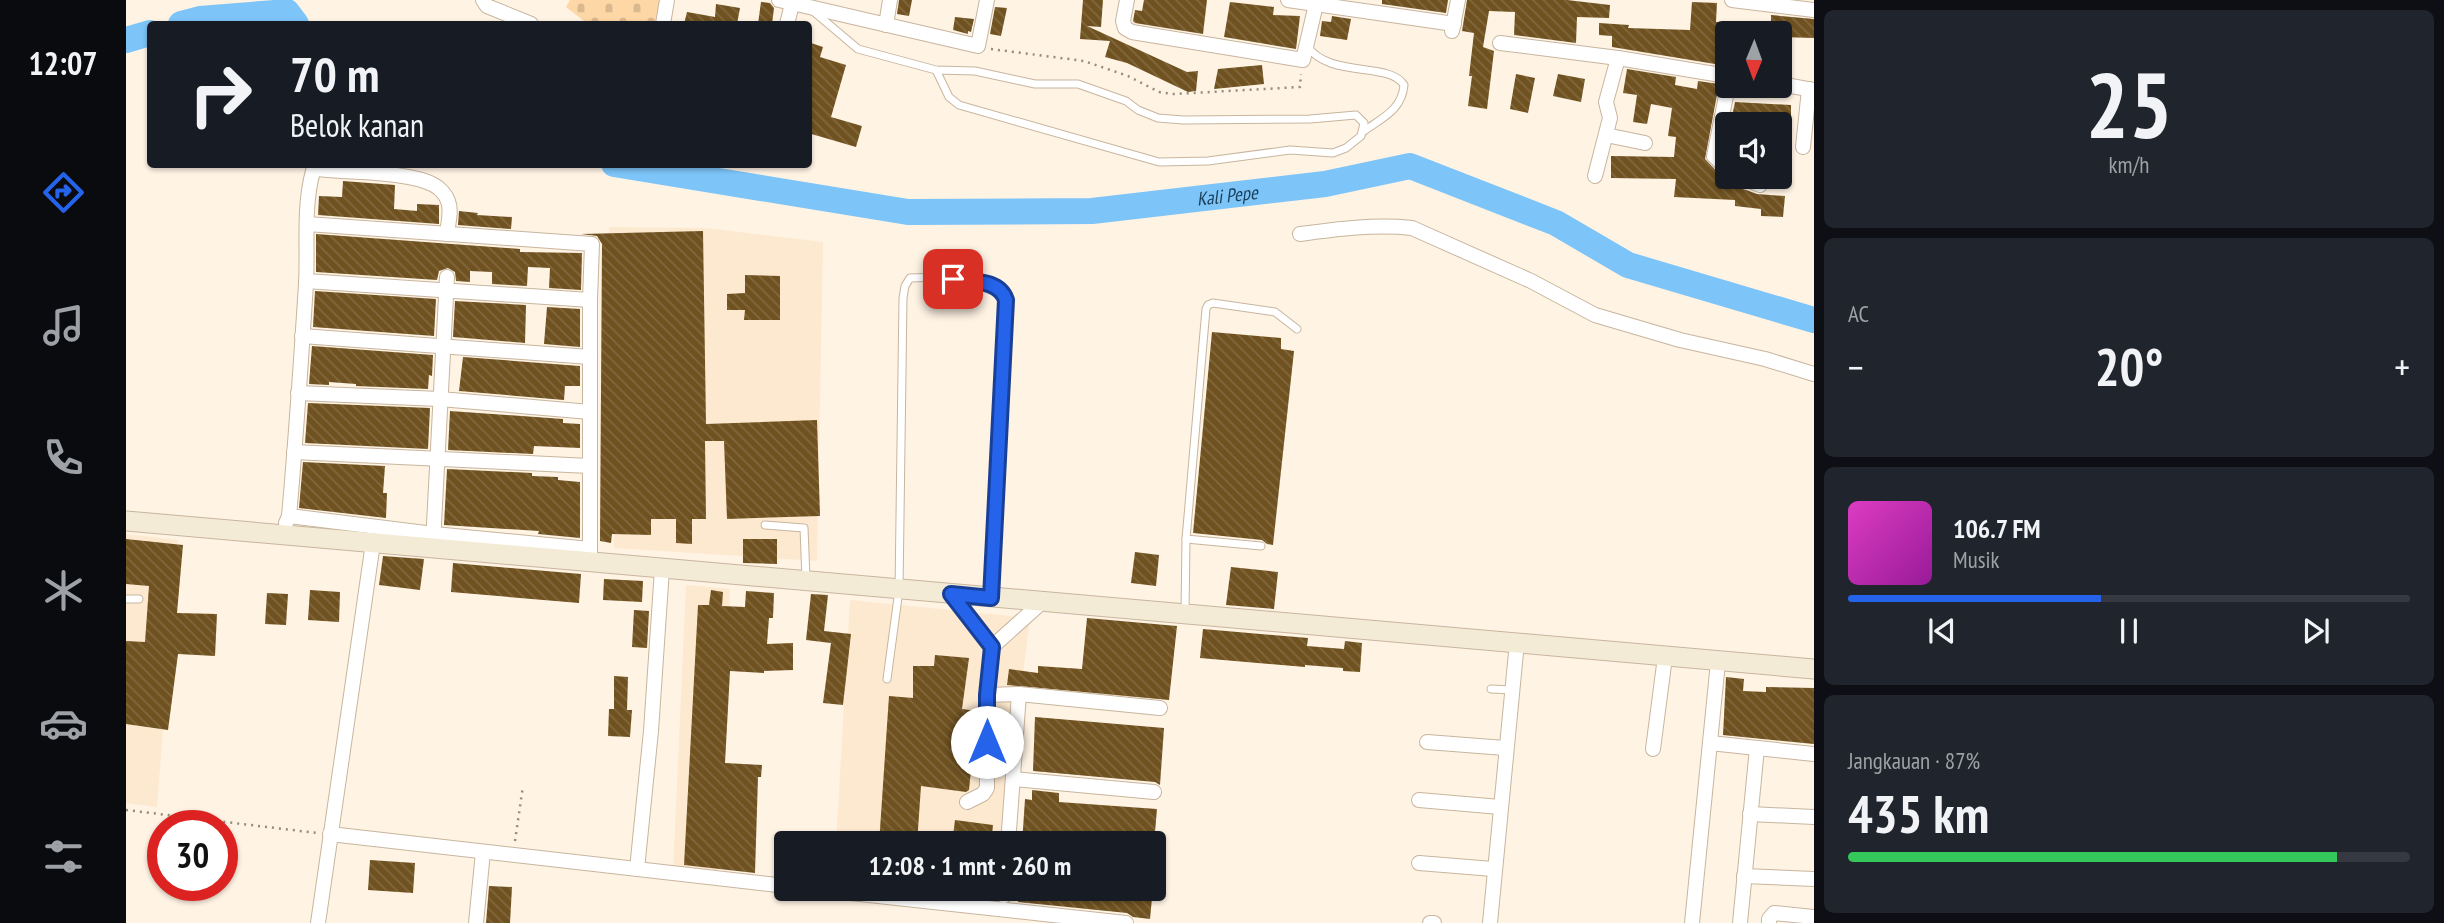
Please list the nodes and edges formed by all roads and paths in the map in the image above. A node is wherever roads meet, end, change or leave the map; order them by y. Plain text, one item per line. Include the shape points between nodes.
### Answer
1 (483, 0) edge
2 (667, 0) edge
3 (890, 0) edge
4 (987, 0) edge
5 (1127, 0) edge
6 (1288, 0) edge
7 (1458, 0) edge
8 (1732, 0) edge
9 (796, 2) edge
10 (1317, 2) edge
11 (1814, 10) edge
12 (524, 21) edge
13 (664, 21) edge
14 (788, 21) edge
15 (886, 24) junction
16 (1500, 43) dead end
17 (978, 46) junction
18 (1305, 53) junction
19 (1618, 58) junction
20 (936, 70) junction
21 (1715, 74) edge
22 (1792, 86) edge
23 (1812, 90) edge
24 (1364, 131) junction
25 (1606, 135) junction
26 (1645, 143) dead end
27 (1803, 146) dead end
28 (333, 168) edge
29 (1595, 176) dead end
30 (307, 223) junction
31 (447, 234) junction
32 (1300, 234) dead end
33 (306, 281) junction
34 (447, 283) junction
35 (590, 300) junction
36 (1297, 329) dead end
37 (302, 336) junction
38 (444, 345) junction
39 (590, 356) junction
40 (1814, 374) edge
41 (298, 393) junction
42 (440, 399) junction
43 (590, 412) junction
44 (294, 452) junction
45 (437, 459) junction
46 (590, 466) junction
47 (126, 521) edge
48 (765, 525) dead end
49 (1186, 539) junction
50 (433, 541) junction
51 (373, 543) junction
52 (1261, 546) dead end
53 (662, 569) junction
54 (806, 582) junction
55 (900, 590) junction
56 (951, 594) junction
57 (991, 598) junction
58 (126, 599) edge
59 (139, 599) dead end
60 (1042, 602) junction
61 (1185, 614) junction
62 (1517, 642) junction
63 (992, 647) junction
64 (1665, 657) junction
65 (1718, 662) junction
66 (1814, 669) edge
67 (887, 679) dead end
68 (1491, 689) dead end
69 (1513, 690) junction
70 (1019, 694) junction
71 (987, 695) junction
72 (1160, 708) dead end
73 (1427, 742) dead end
74 (1710, 743) junction
75 (1505, 748) junction
76 (1757, 748) junction
77 (1653, 749) dead end
78 (1814, 754) edge
79 (1013, 779) junction
80 (523, 786) dead end
81 (1154, 792) dead end
82 (1419, 800) dead end
83 (967, 802) dead end
84 (1500, 807) junction
85 (126, 810) edge
86 (1750, 814) junction
87 (1814, 817) edge
88 (1009, 831) edge
89 (330, 834) junction
90 (483, 852) junction
91 (513, 855) junction
92 (1419, 863) dead end
93 (637, 869) junction
94 (1493, 869) junction
95 (1744, 876) junction
96 (1814, 879) edge
97 (774, 885) edge
98 (924, 901) edge
99 (1814, 917) edge
100 (318, 923) edge
101 (476, 923) edge
102 (1126, 923) edge
103 (1490, 923) edge
104 (1692, 923) edge
105 (1741, 923) edge
106 (1769, 923) edge

1 - 12 street
2 - 13 street
3 - 15 street
4 - 17 street
5 - 18 street via 1123,21 1132,32
6 - 10 street
7 - 10 street via 1453,28
8 - 11 street
9 - 14 street
9 - 15 street
9 - 20 lane via 858,49
10 - 18 street
15 - 17 street
16 - 19 street
17 - 18 path via 1084,61 1174,94 1300,87
18 - 24 lane via 1355,70 1399,77 1404,85 1400,103
19 - 21 street
19 - 25 street via 1606,102 1610,118
20 - 24 lane via 975,71 1035,84 1078,84 1126,100 1158,118 1356,115 1364,123
20 - 24 lane via 949,97 959,104 1159,162 1290,150 1333,153
22 - 23 street
23 - 27 street
25 - 26 street
25 - 29 street
28 - 30 street via 313,171
28 - 31 street via 435,185 449,202
30 - 31 street
30 - 33 street
31 - 35 street via 590,243
32 - 40 street via 1396,226 1412,229 1531,281 1595,315
33 - 34 street
33 - 37 street
34 - 35 street
34 - 38 street
35 - 39 street
36 - 49 lane via 1275,312 1208,305
37 - 38 street
37 - 41 street
38 - 39 street
38 - 42 street
39 - 43 street
41 - 42 street
41 - 44 street
42 - 43 street
42 - 45 street
43 - 46 street
44 - 45 street
44 - 50 street via 287,520
45 - 46 street
45 - 50 street
46 - 50 street via 590,552
47 - 51 main road
48 - 54 lane via 804,528
49 - 52 lane
49 - 61 lane
50 - 51 main road
50 - 53 main road
51 - 89 street
53 - 54 main road
53 - 93 street
54 - 55 main road
55 - 56 main road
55 - 57 lane via 903,298 910,278 935,277 991,284 1006,300
55 - 67 lane
56 - 57 main road
56 - 63 street
57 - 60 main road
58 - 59 lane
60 - 61 main road
60 - 63 street
61 - 62 main road
62 - 64 main road
62 - 69 street
63 - 71 street
64 - 65 main road
64 - 77 street
65 - 66 main road
65 - 74 street
68 - 69 lane
69 - 75 street
70 - 71 street
70 - 72 street
70 - 79 street
71 - 83 street via 987,788
73 - 75 street
74 - 76 street
74 - 104 street
75 - 84 street
76 - 78 street
76 - 86 street
79 - 81 street
79 - 88 street
80 - 91 path
82 - 84 street
84 - 94 street
85 - 89 path
86 - 87 street
86 - 95 street
89 - 90 street
89 - 100 street
90 - 91 street
90 - 101 street
91 - 93 street
92 - 94 street
93 - 97 street
94 - 103 street
95 - 96 street
95 - 105 street
98 - 102 street
99 - 106 street via 1774,913

